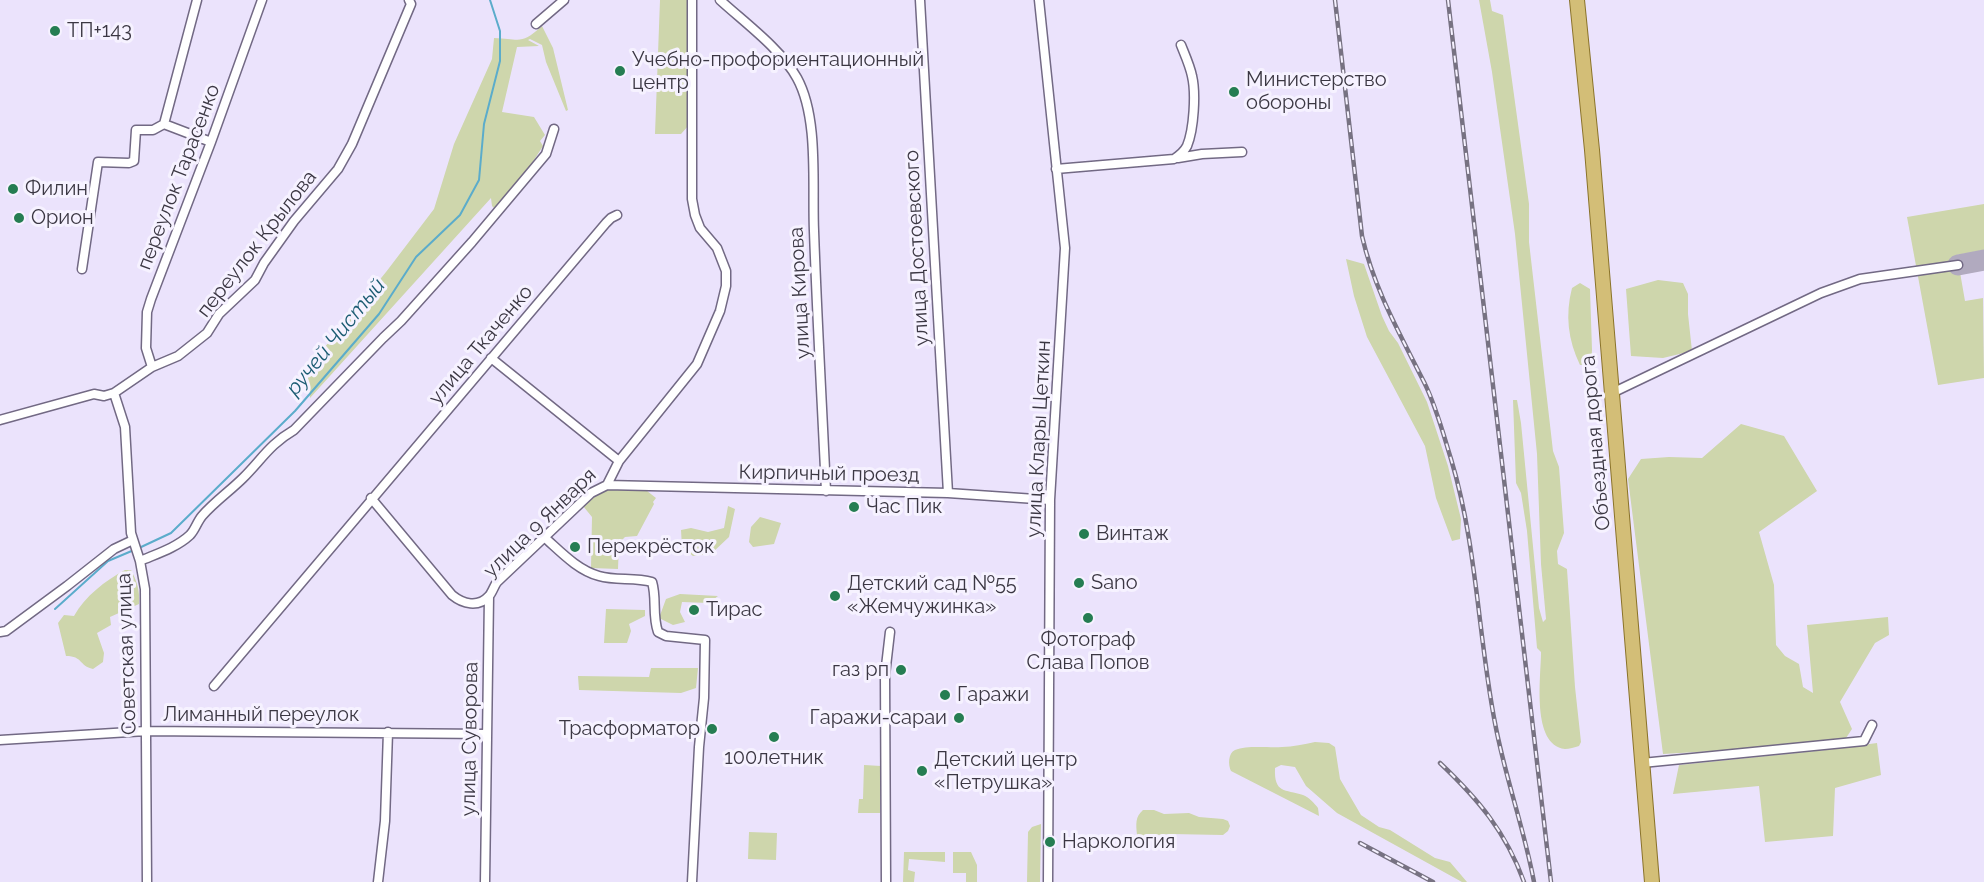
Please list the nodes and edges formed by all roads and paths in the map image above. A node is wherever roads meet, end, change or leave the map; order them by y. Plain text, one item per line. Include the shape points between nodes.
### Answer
1 (197, 0) edge
2 (262, 0) edge
3 (409, 0) edge
4 (564, 0) edge
5 (692, 0) edge
6 (720, 0) edge
7 (920, 0) edge
8 (1039, 0) edge
9 (1577, 0) edge
10 (536, 24) dead end
11 (1181, 45) dead end
12 (164, 124) junction
13 (554, 129) dead end
14 (212, 142) junction
15 (1242, 152) dead end
16 (1174, 159) junction
17 (1056, 170) junction
18 (617, 215) dead end
19 (1958, 265) dead end
20 (81, 269) dead end
21 (491, 358) junction
22 (152, 367) junction
23 (114, 393) junction
24 (1612, 393) junction
25 (0, 420) edge
26 (619, 461) junction
27 (608, 485) junction
28 (826, 491) junction
29 (948, 493) junction
30 (371, 498) junction
31 (1050, 500) junction
32 (544, 537) junction
33 (133, 543) junction
34 (139, 559) junction
35 (489, 596) junction
36 (0, 632) edge
37 (890, 632) dead end
38 (214, 686) dead end
39 (1872, 725) dead end
40 (146, 731) junction
41 (388, 732) junction
42 (487, 734) junction
43 (0, 740) edge
44 (1642, 763) junction
45 (147, 882) edge
46 (378, 882) edge
47 (485, 882) edge
48 (692, 882) edge
49 (886, 882) edge
50 (1048, 882) edge
51 (1652, 882) edge

1 - 12 street
2 - 14 street, переулок Тарасенко
3 - 22 street, переулок Крылова via 411,4 338,169 294,221 255,280 219,314 207,333 178,356
4 - 10 street
5 - 26 street, улица 9 Января via 692,199 700,228 722,258 726,286 720,311 697,364
6 - 28 street, улица Кирова via 796,76 809,112
7 - 29 street, улица Достоевского
8 - 17 street, улица Клары Цеткин
9 - 24 main road, Объездная дорога
11 - 16 street via 1192,77 1194,102 1187,146
12 - 14 street
12 - 20 street via 153,130 136,130 134,161 98,162
13 - 34 street via 546,154 401,321 294,430 264,453 204,514 192,533 168,549
14 - 22 street, переулок Тарасенко via 147,312 146,348
15 - 16 street
16 - 17 street
17 - 31 street, улица Клары Цеткин via 1065,270
18 - 21 street, улица Ткаченко via 610,218
19 - 24 street via 1860,279 1821,293
21 - 26 street, улица 9 Января
21 - 30 street, улица Ткаченко
22 - 23 street, переулок Крылова
23 - 25 street, переулок Крылова via 94,393
23 - 33 street, Советская улица via 124,427
24 - 44 main road, Объездная дорога
26 - 27 street, улица 9 Января
27 - 28 street, Кирпичный проезд
27 - 32 street, улица 9 Января via 591,493
28 - 29 street, Кирпичный проезд
29 - 31 street, Кирпичный проезд
30 - 35 street, улица 9 Января via 459,601 477,603
30 - 38 street, улица Ткаченко
31 - 50 street, улица Клары Цеткин
32 - 35 street, улица 9 Января via 497,582
32 - 48 street via 587,572 652,582 658,632 705,640
33 - 34 street, Советская улица
33 - 36 street via 114,549
34 - 40 street, Советская улица via 145,589
35 - 42 street, улица Суворова
37 - 49 street via 885,675
39 - 44 street via 1864,741
40 - 41 street, Лиманный переулок
40 - 43 street, Лиманный переулок
40 - 45 street, Советская улица
41 - 42 street, Лиманный переулок
41 - 46 street
42 - 47 street, улица Суворова
44 - 51 main road, Объездная дорога

